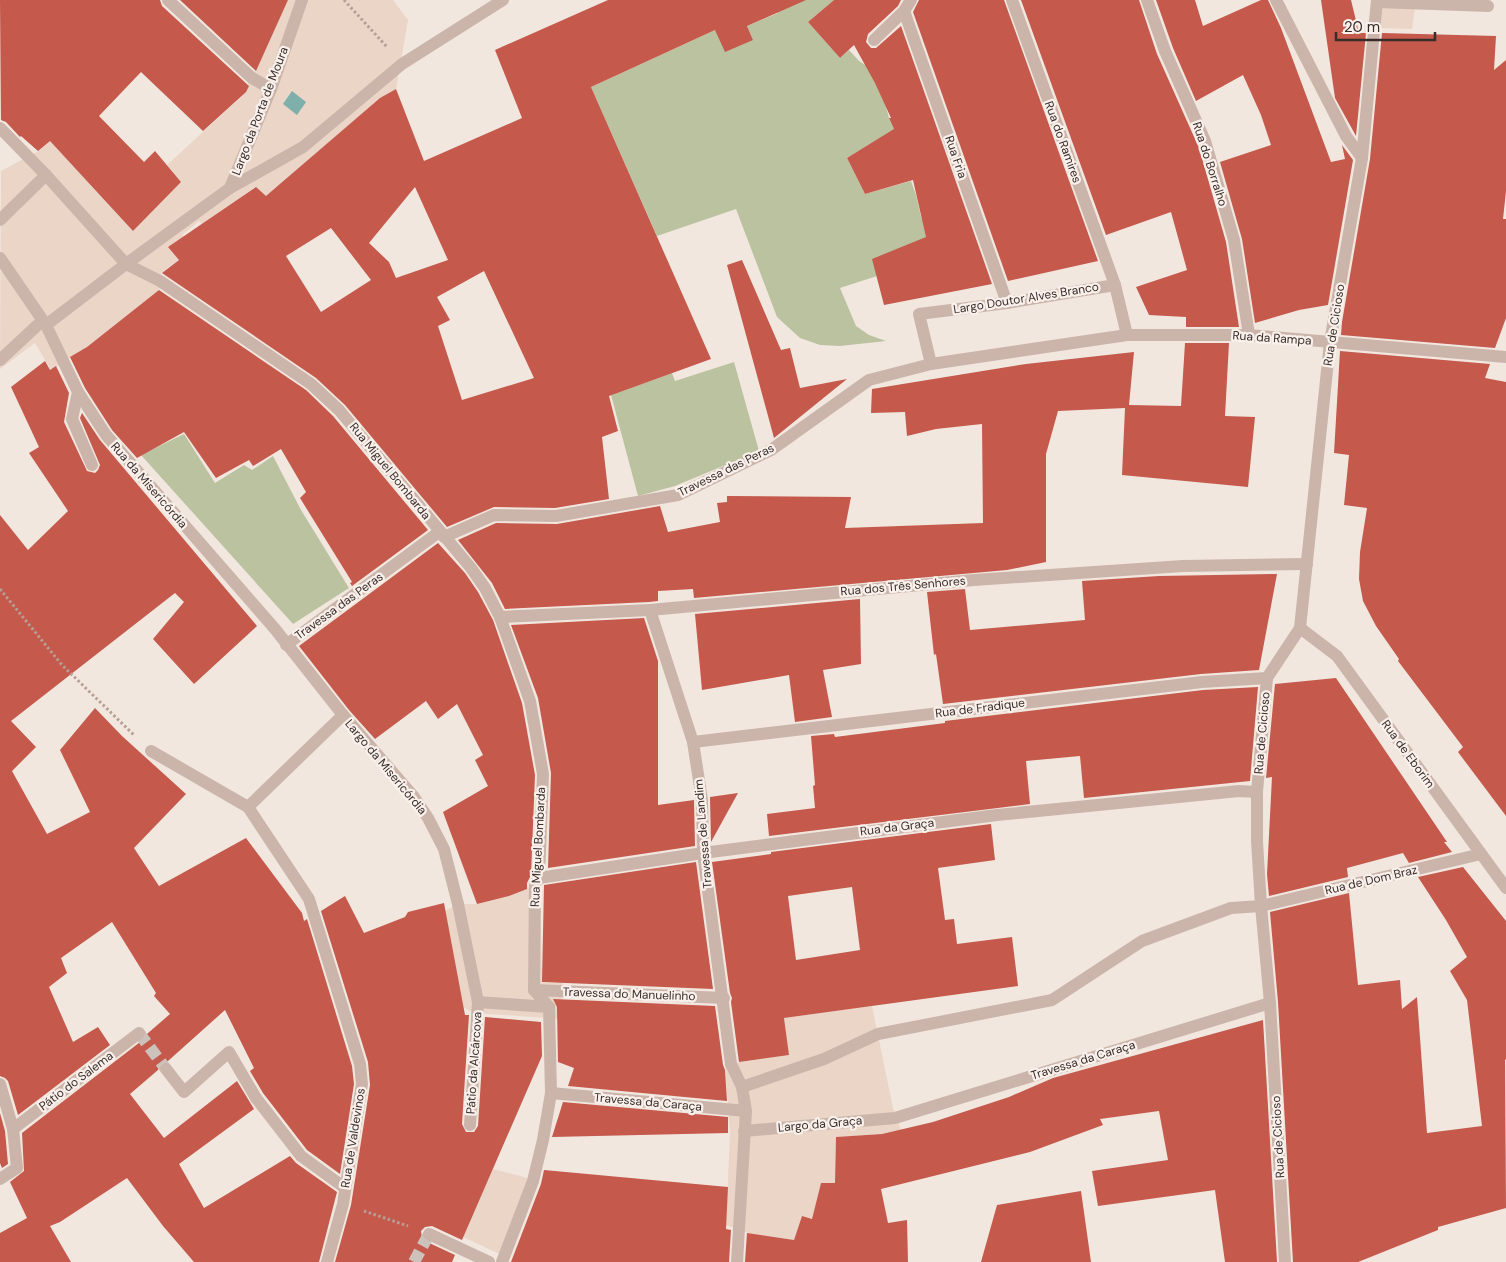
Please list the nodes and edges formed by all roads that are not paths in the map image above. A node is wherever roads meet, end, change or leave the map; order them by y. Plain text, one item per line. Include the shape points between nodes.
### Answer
1 (168, 0) edge
2 (302, 0) edge
3 (502, 0) edge
4 (912, 0) edge
5 (1012, 0) edge
6 (1147, 0) edge
7 (1276, 0) edge
8 (1377, 1) edge
9 (1488, 6) dead end
10 (904, 11) junction
11 (874, 40) dead end
12 (271, 89) junction
13 (0, 128) edge
14 (1362, 158) junction
15 (46, 174) junction
16 (230, 188) junction
17 (0, 220) edge
18 (0, 258) edge
19 (126, 264) junction
20 (1114, 285) junction
21 (1007, 303) junction
22 (44, 323) junction
23 (1127, 335) junction
24 (1249, 335) junction
25 (1330, 342) junction
26 (1506, 357) edge
27 (0, 360) edge
28 (931, 364) junction
29 (78, 392) junction
30 (92, 465) dead end
31 (442, 534) junction
32 (1306, 564) junction
33 (650, 610) junction
34 (500, 617) junction
35 (1300, 628) junction
36 (275, 629) joint
37 (286, 644) junction
38 (1267, 678) junction
39 (343, 715) junction
40 (693, 742) junction
41 (151, 750) road end
42 (1257, 792) junction
43 (248, 807) junction
44 (703, 853) junction
45 (1481, 854) junction
46 (539, 878) junction
47 (1506, 888) edge
48 (1261, 906) junction
49 (534, 990) junction
50 (724, 998) junction
51 (478, 1002) junction
52 (1270, 1003) junction
53 (549, 1007) junction
54 (139, 1033) dead end
55 (166, 1069) tunnel mouth
56 (0, 1084) edge
57 (742, 1087) junction
58 (551, 1093) junction
59 (746, 1111) junction
60 (896, 1118) joint
61 (470, 1125) dead end
62 (13, 1129) junction
63 (744, 1131) junction
64 (0, 1179) edge
65 (345, 1188) junction
66 (429, 1234) road end
67 (327, 1262) edge
68 (489, 1262) edge
69 (502, 1262) edge
70 (737, 1262) edge
71 (1285, 1262) edge

1 - 12 street via 252,78
2 - 12 street, Largo da Porta de Moura
3 - 16 street, Largo da Porta de Moura via 402,64 303,147
4 - 10 street
5 - 20 street, Rua do Ramires
6 - 24 street, Rua do Borralho via 1165,52 1205,141 1234,240
7 - 14 street via 1346,136
8 - 9 street
8 - 14 street, Rua de Cicioso
10 - 11 street
10 - 21 street, Rua Fria
12 - 16 street, Largo da Porta de Moura
13 - 15 street
14 - 25 street, Rua de Cicioso
15 - 17 street
15 - 19 street
16 - 19 street, Largo da Porta de Moura
18 - 22 street
19 - 22 street, Largo da Porta de Moura
19 - 31 street, Rua Miguel Bombarda via 160,281 310,384 339,410
20 - 21 street, Largo Doutor Alves Branco
20 - 23 street, Largo Doutor Alves Branco
21 - 28 street, Largo Doutor Alves Branco via 919,314
22 - 27 street, Largo da Porta de Moura
22 - 29 street, Rua da Misericórdia
23 - 24 street, Rua da Rampa
23 - 28 street
24 - 25 street, Rua da Rampa
25 - 26 street, Rua da Rampa
25 - 32 street, Rua de Cicioso
28 - 31 street, Travessa das Peras via 868,380 771,450 678,495 556,516 494,516
29 - 30 street via 72,419
29 - 36 street, Rua da Misericórdia via 106,435
31 - 34 street, Rua Miguel Bombarda via 485,588
31 - 37 street, Travessa das Peras
32 - 33 street, Rua dos Três Senhores via 1183,566 974,580
32 - 35 street, Rua de Cicioso
33 - 34 street, Rua dos Três Senhores
33 - 40 street, Travessa de Landim
34 - 46 street, Rua Miguel Bombarda via 530,702 543,774
35 - 38 street, Rua de Cicioso
35 - 45 street, Rua de Eborim via 1336,656
36 - 37 street, Largo da Misericórdia
37 - 39 street, Largo da Misericórdia
38 - 40 street, Rua de Fradique via 1202,682
38 - 42 street, Rua de Cicioso
39 - 43 street, Largo da Misericórdia
39 - 51 street, Largo da Misericórdia via 414,798 444,849
40 - 44 street, Travessa de Landim via 702,800
41 - 43 street
42 - 44 street, Rua da Graça via 1239,791 997,814
42 - 48 street, Rua de Cicioso
43 - 65 street, Rua de Valdevinos via 309,899 360,1064 362,1084
44 - 46 street, Rua da Graça
44 - 50 street, Travessa de Landim
45 - 47 street, Rua de Eborim
45 - 48 street, Rua de Dom Braz
46 - 49 street, Rua Miguel Bombarda via 535,884
48 - 52 street, Rua de Cicioso
48 - 57 street, Rua de Dom Braz via 1231,908 1142,941 1052,1000 878,1034 824,1059
49 - 50 street, Travessa do Manuelinho
49 - 53 street
50 - 57 street, Travessa de Landim via 731,1064
51 - 53 street
51 - 61 street, Pátio da Alcárcova
52 - 60 street, Travessa da Caraça
52 - 71 street, Rua de Cicioso
53 - 58 street
54 - 62 street, Pátio do Salema
55 - 65 street via 184,1092 229,1052 256,1098 301,1156
56 - 62 street
57 - 59 street
58 - 59 street, Travessa da Caraça
58 - 69 street via 533,1181
59 - 63 street
60 - 63 street, Largo da Graça
62 - 64 street via 17,1168
63 - 70 street
65 - 67 street, Rua de Valdevinos
66 - 68 street

